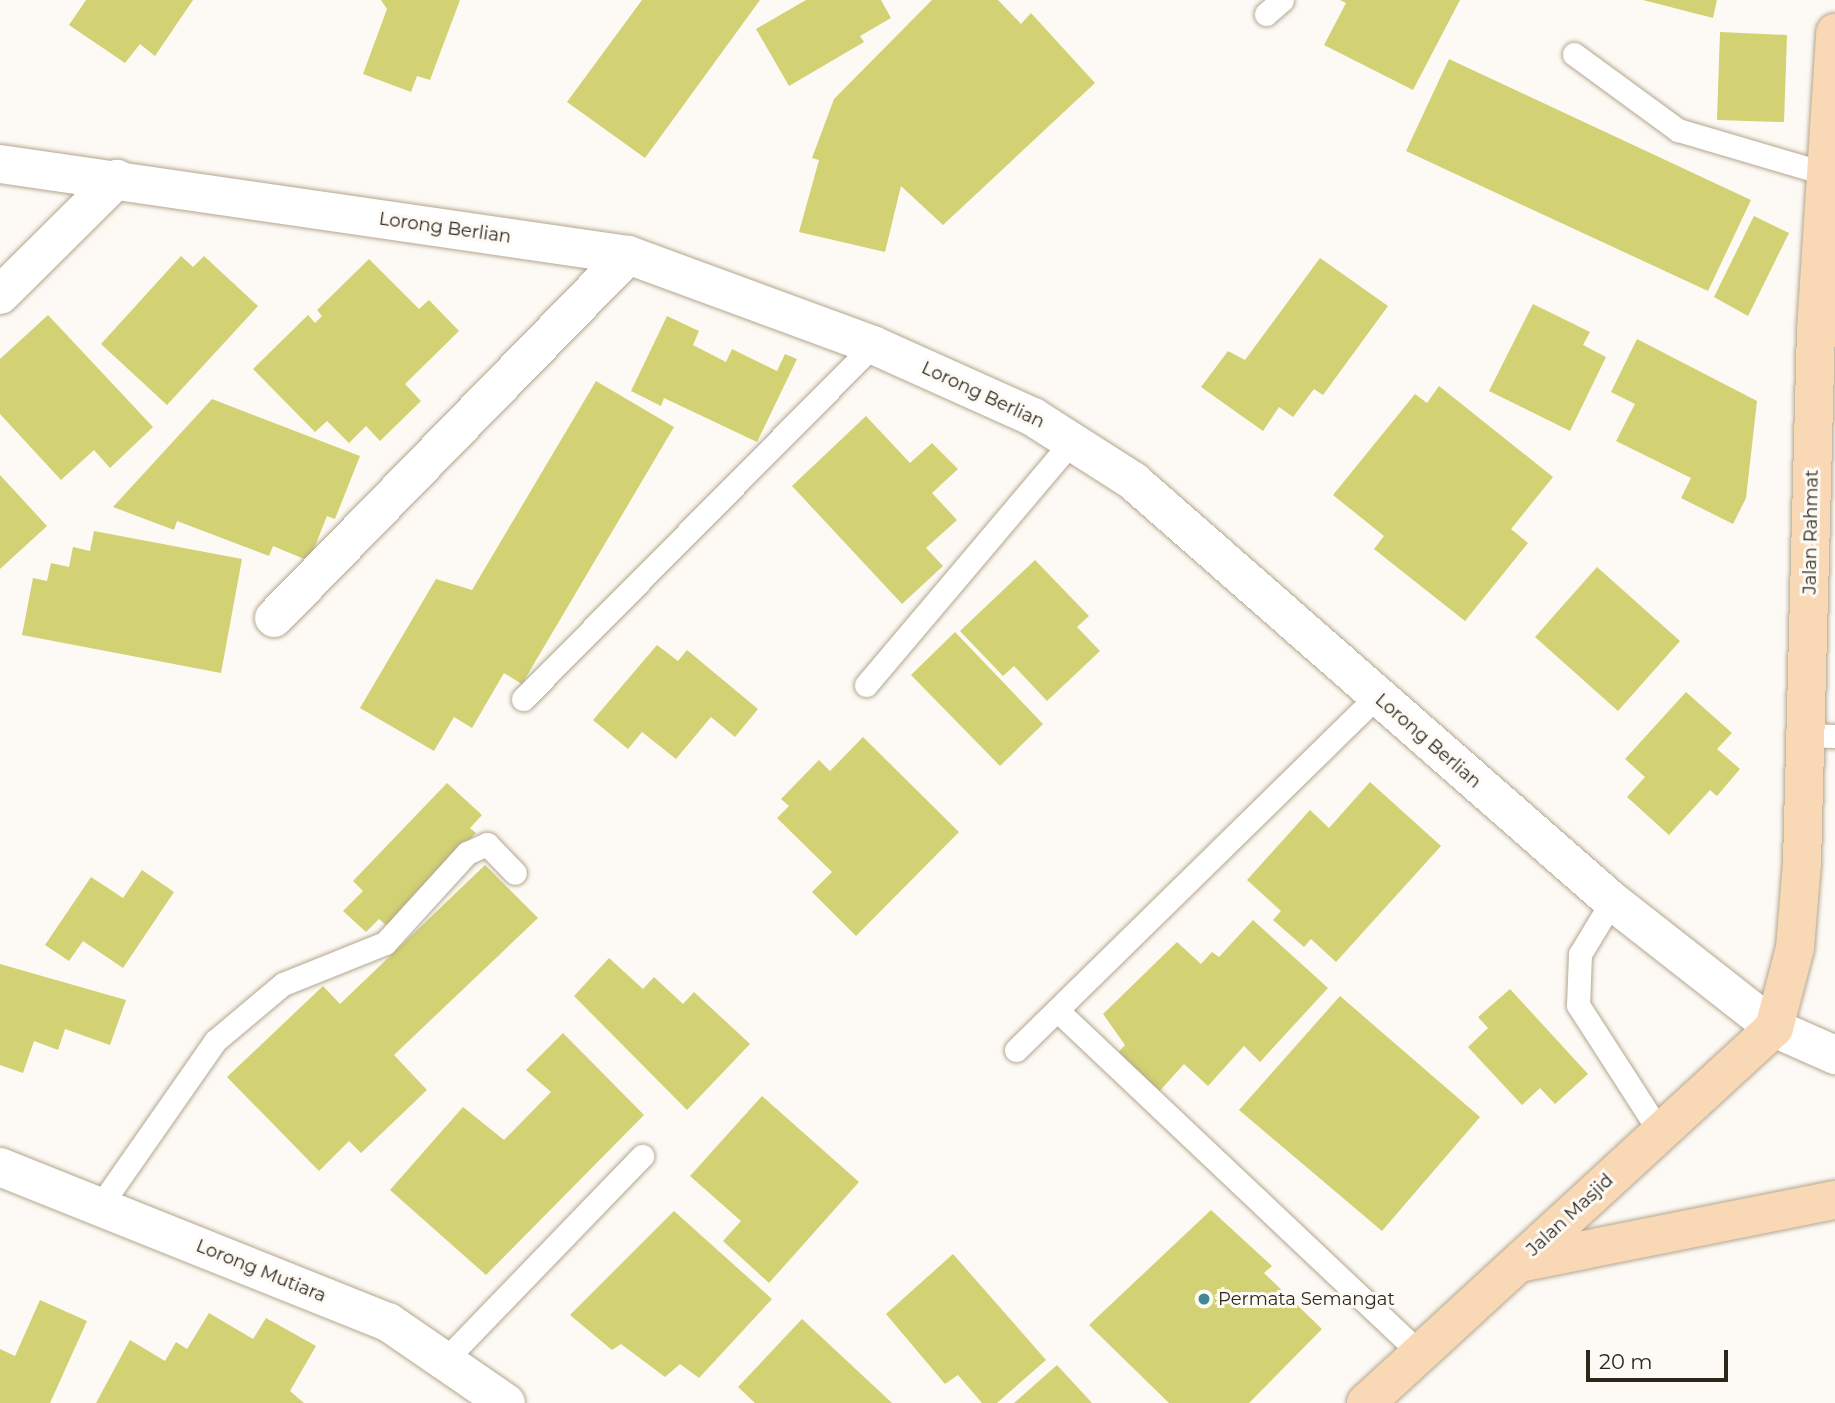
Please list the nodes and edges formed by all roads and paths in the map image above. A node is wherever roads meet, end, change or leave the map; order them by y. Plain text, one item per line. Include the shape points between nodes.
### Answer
1 (1835, 33) edge
2 (1574, 54) dead end
3 (0, 164) edge
4 (1824, 173) junction
5 (117, 179) junction
6 (628, 255) junction
7 (0, 295) edge
8 (1825, 335) edge
9 (873, 345) junction
10 (1074, 439) junction
11 (274, 618) dead end
12 (866, 685) dead end
13 (1377, 696) junction
14 (523, 699) dead end
15 (1820, 736) edge
16 (515, 873) dead end
17 (1612, 901) junction
18 (1057, 1010) junction
19 (1774, 1027) junction
20 (1016, 1050) dead end
21 (1835, 1055) edge
22 (1660, 1132) junction
23 (642, 1156) dead end
24 (0, 1167) edge
25 (1835, 1200) edge
26 (100, 1206) junction
27 (1519, 1263) junction
28 (1420, 1353) junction
29 (447, 1358) junction
30 (506, 1403) edge
31 (1366, 1403) edge

1 - 4 main road, Jalan Rahmat
2 - 4 lane via 1678,130
3 - 5 street, Lorong Berlian
4 - 8 main road, Jalan Rahmat
5 - 6 street, Lorong Berlian
5 - 7 street
6 - 9 street, Lorong Berlian
6 - 11 street
8 - 15 main road, Jalan Rahmat
9 - 10 street, Lorong Berlian
9 - 14 lane
10 - 12 lane
10 - 13 street, Lorong Berlian via 1133,481
13 - 17 street, Lorong Berlian
13 - 18 lane
15 - 19 main road, Jalan Rahmat via 1795,948
16 - 26 lane via 486,844 467,853 385,943 283,984 215,1041
17 - 19 street, Lorong Berlian
17 - 22 lane via 1580,954 1578,1005
18 - 20 lane
18 - 28 lane
19 - 21 street, Lorong Berlian
19 - 22 main road, Jalan Masjid
22 - 27 main road, Jalan Masjid
23 - 29 lane
24 - 26 street, Lorong Mutiara
25 - 27 main road
26 - 29 street, Lorong Mutiara via 388,1322
27 - 28 main road, Jalan Masjid
28 - 31 main road, Jalan Masjid
29 - 30 street, Lorong Mutiara

